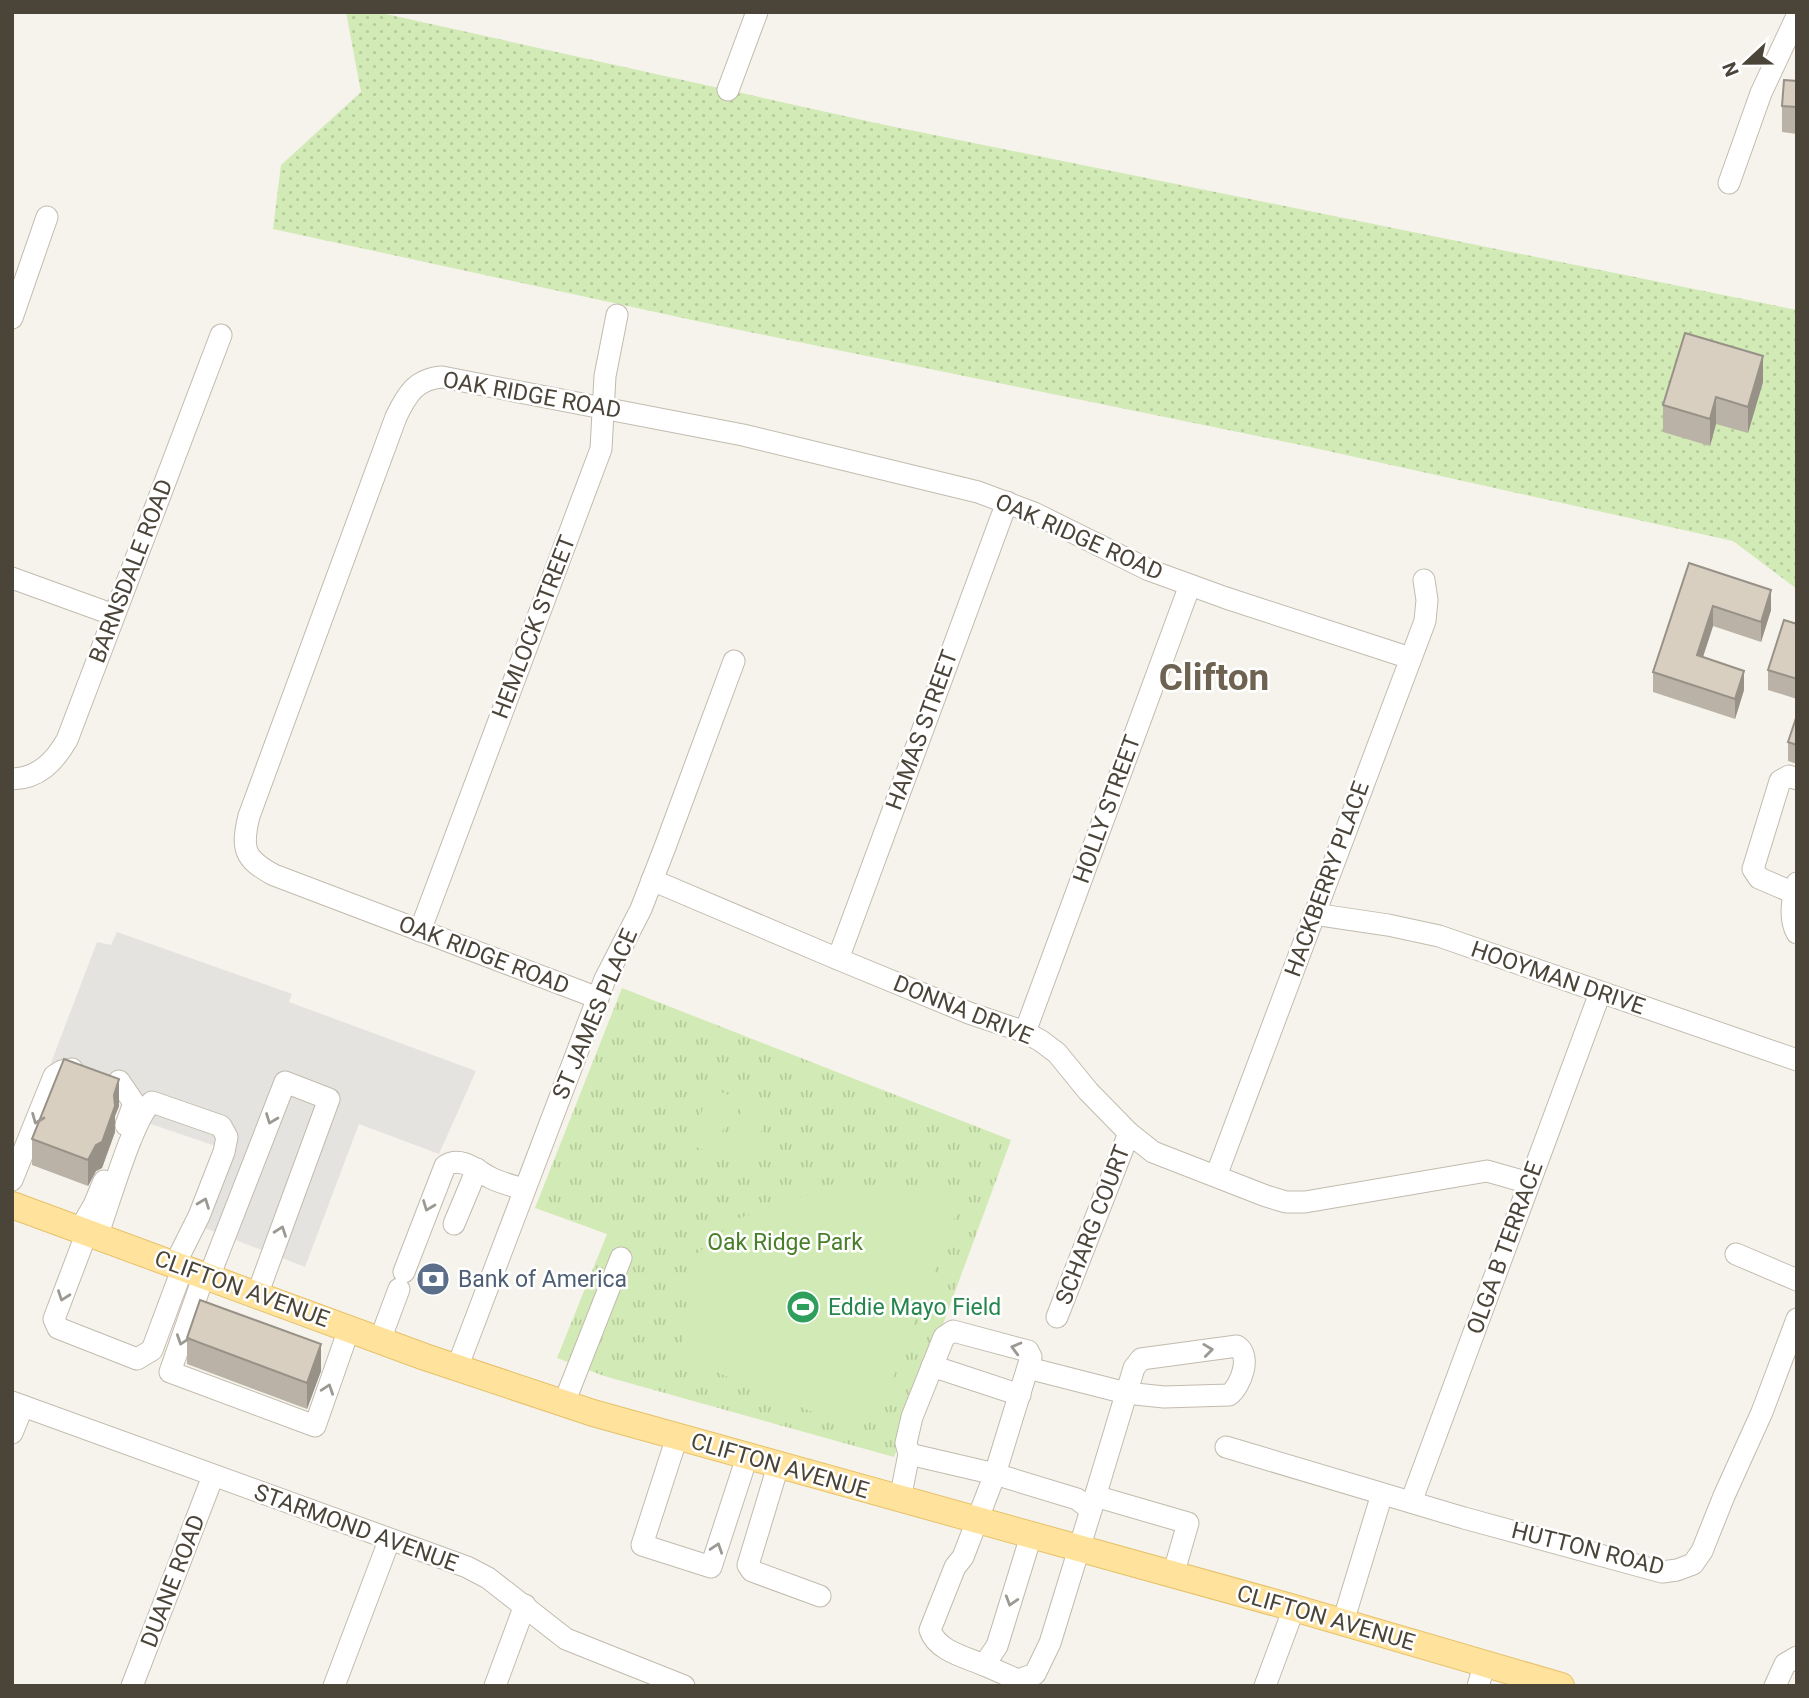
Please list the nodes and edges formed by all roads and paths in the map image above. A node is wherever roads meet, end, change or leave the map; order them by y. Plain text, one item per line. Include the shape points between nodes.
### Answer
1 (757, 12) edge
2 (1797, 16) edge
3 (728, 90) dead end
4 (1729, 183) dead end
5 (47, 217) dead end
6 (617, 315) dead end
7 (12, 318) edge
8 (220, 335) dead end
9 (602, 407) junction
10 (1007, 502) junction
11 (12, 578) edge
12 (1424, 579) dead end
13 (1190, 585) junction
14 (114, 615) junction
15 (1410, 658) junction
16 (734, 661) dead end
17 (12, 779) edge
18 (1797, 779) edge
19 (652, 880) junction
20 (1795, 888) edge
21 (1314, 914) junction
22 (420, 930) junction
23 (1797, 933) edge
24 (838, 959) junction
25 (1600, 993) junction
26 (598, 998) junction
27 (1025, 1032) junction
28 (1797, 1060) edge
29 (72, 1069) edge
30 (119, 1081) edge
31 (1129, 1133) junction
32 (472, 1167) junction
33 (1216, 1177) junction
34 (12, 1180) edge
35 (1529, 1183) junction
36 (524, 1189) junction
37 (12, 1205) edge
38 (454, 1224) dead end
39 (88, 1233) junction
40 (1736, 1254) dead end
41 (621, 1258) dead end
42 (193, 1271) junction
43 (1797, 1280) edge
44 (257, 1295) junction
45 (1057, 1317) dead end
46 (1797, 1319) edge
47 (349, 1329) junction
48 (380, 1340) junction
49 (932, 1366) junction
50 (457, 1368) junction
51 (1028, 1368) junction
52 (1126, 1393) junction
53 (1020, 1395) junction
54 (564, 1403) junction
55 (17, 1404) edge
56 (12, 1433) edge
57 (677, 1437) junction
58 (1226, 1447) dead end
59 (909, 1454) junction
60 (747, 1457) junction
61 (779, 1466) junction
62 (995, 1474) junction
63 (213, 1476) junction
64 (1382, 1494) junction
65 (900, 1499) junction
66 (1411, 1502) junction
67 (1093, 1503) junction
68 (976, 1521) junction
69 (1031, 1536) junction
70 (389, 1541) junction
71 (1079, 1549) junction
72 (1173, 1575) junction
73 (820, 1596) dead end
74 (525, 1605) junction
75 (1294, 1608) junction
76 (1343, 1622) junction
77 (1797, 1657) edge
78 (984, 1665) junction
79 (1481, 1675) edge
80 (132, 1686) edge
81 (334, 1686) edge
82 (495, 1686) edge
83 (684, 1686) edge
84 (1265, 1686) edge
85 (1562, 1686) edge
86 (1775, 1686) edge

1 - 3 street
2 - 4 street
5 - 7 street
6 - 9 street, HEMLOCK STREET
8 - 14 street, BARNSDALE ROAD
9 - 10 street, OAK RIDGE ROAD via 743,435
9 - 22 street, HEMLOCK STREET via 601,449
9 - 22 street, OAK RIDGE ROAD via 442,377 416,384 396,417 249,816 245,851 255,865
10 - 13 street, OAK RIDGE ROAD
10 - 24 street, HAMAS STREET
11 - 14 street
12 - 15 street, HACKBERRY PLACE via 1424,621
13 - 15 street, OAK RIDGE ROAD
13 - 27 street, HOLLY STREET
14 - 17 street, BARNSDALE ROAD via 58,755 44,769
15 - 21 street, HACKBERRY PLACE
16 - 19 street, ST JAMES PLACE
18 - 20 street via 1789,776 1780,781 1753,869 1759,878
19 - 24 street, DONNA DRIVE
19 - 26 street, ST JAMES PLACE
20 - 23 street
21 - 25 street, HOOYMAN DRIVE via 1439,936
21 - 33 street, HACKBERRY PLACE
22 - 26 street, OAK RIDGE ROAD
24 - 27 street, DONNA DRIVE
25 - 28 street, HOOYMAN DRIVE
25 - 35 street, OLGA B TERRACE
26 - 36 street, ST JAMES PLACE
27 - 31 street, DONNA DRIVE via 1057,1053
29 -> 34 street via 54,1076
30 - 39 street via 134,1103 94,1205
31 - 33 street, DONNA DRIVE via 1153,1152
31 - 45 street, SCHARG COURT
32 - 36 street
32 - 38 street
32 -> 48 street via 456,1161 444,1166
33 - 35 street, DONNA DRIVE via 1286,1202 1487,1171
35 - 66 street, OLGA B TERRACE
36 - 50 street, ST JAMES PLACE
37 - 39 main road, CLIFTON AVENUE
39 - 42 main road, CLIFTON AVENUE
39 -> 42 street via 54,1319 58,1328 137,1359 152,1350
42 -> 39 street via 199,1216 227,1137 221,1126 152,1102 139,1118
40 - 43 street
41 - 54 street
42 - 44 main road, CLIFTON AVENUE
44 -> 42 street via 329,1099 285,1082
42 -> 47 street via 170,1372 315,1426
44 - 47 main road, CLIFTON AVENUE
46 - 66 street, HUTTON ROAD via 1762,1412 1693,1564 1662,1572
47 - 48 main road, CLIFTON AVENUE
48 - 50 main road, CLIFTON AVENUE
51 -> 49 street via 1028,1351 953,1331 944,1337
49 - 53 street
49 - 59 street via 912,1418 906,1444
50 - 54 main road, CLIFTON AVENUE
51 - 52 street
51 - 53 street
52 -> 52 street via 1141,1359 1237,1346 1242,1350 1245,1363 1229,1395
52 - 67 street
53 - 62 street
54 - 57 main road, CLIFTON AVENUE
55 - 56 street
55 - 63 street, STARMOND AVENUE
57 - 60 main road, CLIFTON AVENUE
57 -> 60 street via 642,1545 711,1567
58 - 64 street, HUTTON ROAD
59 - 62 street
59 - 65 street
60 - 61 main road, CLIFTON AVENUE
61 - 65 main road, CLIFTON AVENUE
61 - 73 street via 748,1565 752,1571
62 - 67 street
62 - 68 street
63 - 70 street, STARMOND AVENUE
63 - 80 street, DUANE ROAD
64 - 66 street, HUTTON ROAD
64 - 76 street
65 - 68 main road, CLIFTON AVENUE
67 - 71 street
67 - 72 street via 1188,1523
68 - 69 main road, CLIFTON AVENUE
68 - 78 street via 930,1630 933,1639 948,1650
69 - 71 main road, CLIFTON AVENUE
69 -> 78 street via 997,1646
70 - 74 street, STARMOND AVENUE via 467,1567
70 - 81 street
71 - 72 main road, CLIFTON AVENUE
71 - 78 street via 1050,1643 1035,1674 1018,1681
72 - 75 main road, CLIFTON AVENUE
74 - 82 street
74 - 83 street, STARMOND AVENUE via 566,1639
75 - 76 main road, CLIFTON AVENUE
75 - 84 street
76 - 79 main road, CLIFTON AVENUE
77 - 86 street via 1785,1664
79 - 85 main road, CLIFTON AVENUE

